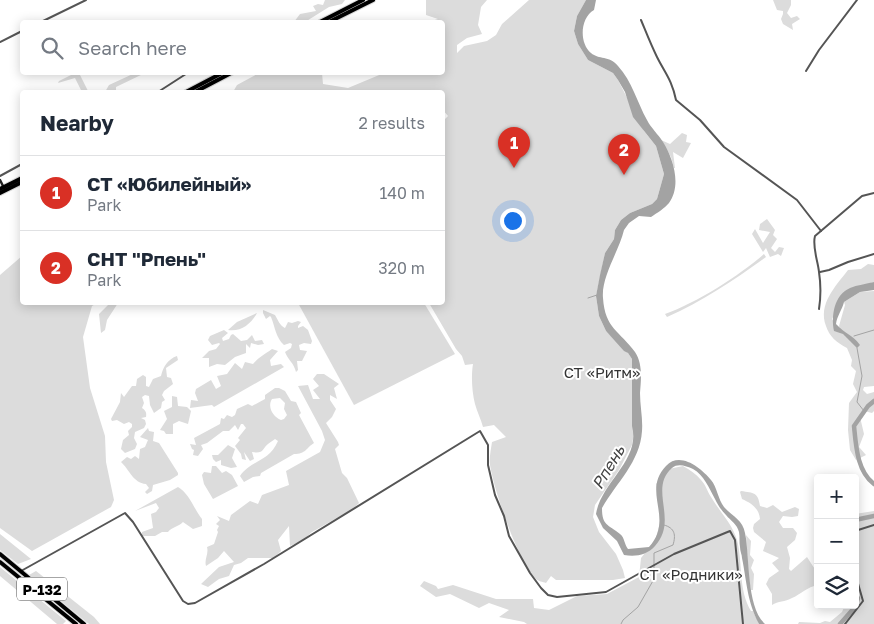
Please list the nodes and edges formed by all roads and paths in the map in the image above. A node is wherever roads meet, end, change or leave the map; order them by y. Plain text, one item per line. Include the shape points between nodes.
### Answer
1 (86, 0) edge
2 (363, 0) edge
3 (372, 0) edge
4 (857, 0) edge
5 (45, 20) edge
6 (324, 20) edge
7 (333, 20) edge
8 (641, 20) dead end
9 (20, 32) edge
10 (0, 42) edge
11 (806, 71) dead end
12 (184, 75) edge
13 (218, 75) edge
14 (227, 75) edge
15 (161, 90) edge
16 (190, 90) edge
17 (199, 90) edge
18 (20, 165) edge
19 (0, 176) edge
20 (20, 179) edge
21 (0, 180) edge
22 (20, 183) edge
23 (3, 189) edge
24 (0, 193) edge
25 (874, 193) edge
26 (821, 231) junction
27 (874, 254) edge
28 (819, 272) junction
29 (819, 309) dead end
30 (874, 525) edge
31 (859, 530) edge
32 (0, 554) edge
33 (0, 562) edge
34 (21, 571) junction
35 (859, 587) edge
36 (859, 606) edge
37 (857, 609) edge
38 (76, 624) edge
39 (84, 624) edge
40 (743, 624) edge
41 (845, 624) edge

1 - 5 street
2 - 6 highway
3 - 7 highway
4 - 11 street
8 - 26 street via 667,73 676,100 700,120 724,147 797,200
9 - 10 street
12 - 15 street
13 - 16 highway
14 - 17 highway
18 - 19 street
20 - 23 highway
21 - 23 main road
22 - 23 highway
23 - 24 highway
25 - 26 street via 862,196
26 - 28 street via 814,242
27 - 28 street
28 - 29 street
30 - 31 street
32 - 34 highway, Р-132
33 - 38 highway, Р-132
34 - 39 highway, Р-132
34 - 40 street via 125,513 184,600 188,604 195,603 480,431 488,445 488,465 495,495 510,536 530,573 548,595 606,592 674,554 730,531 734,540
35 - 36 street via 863,601
37 - 41 street

